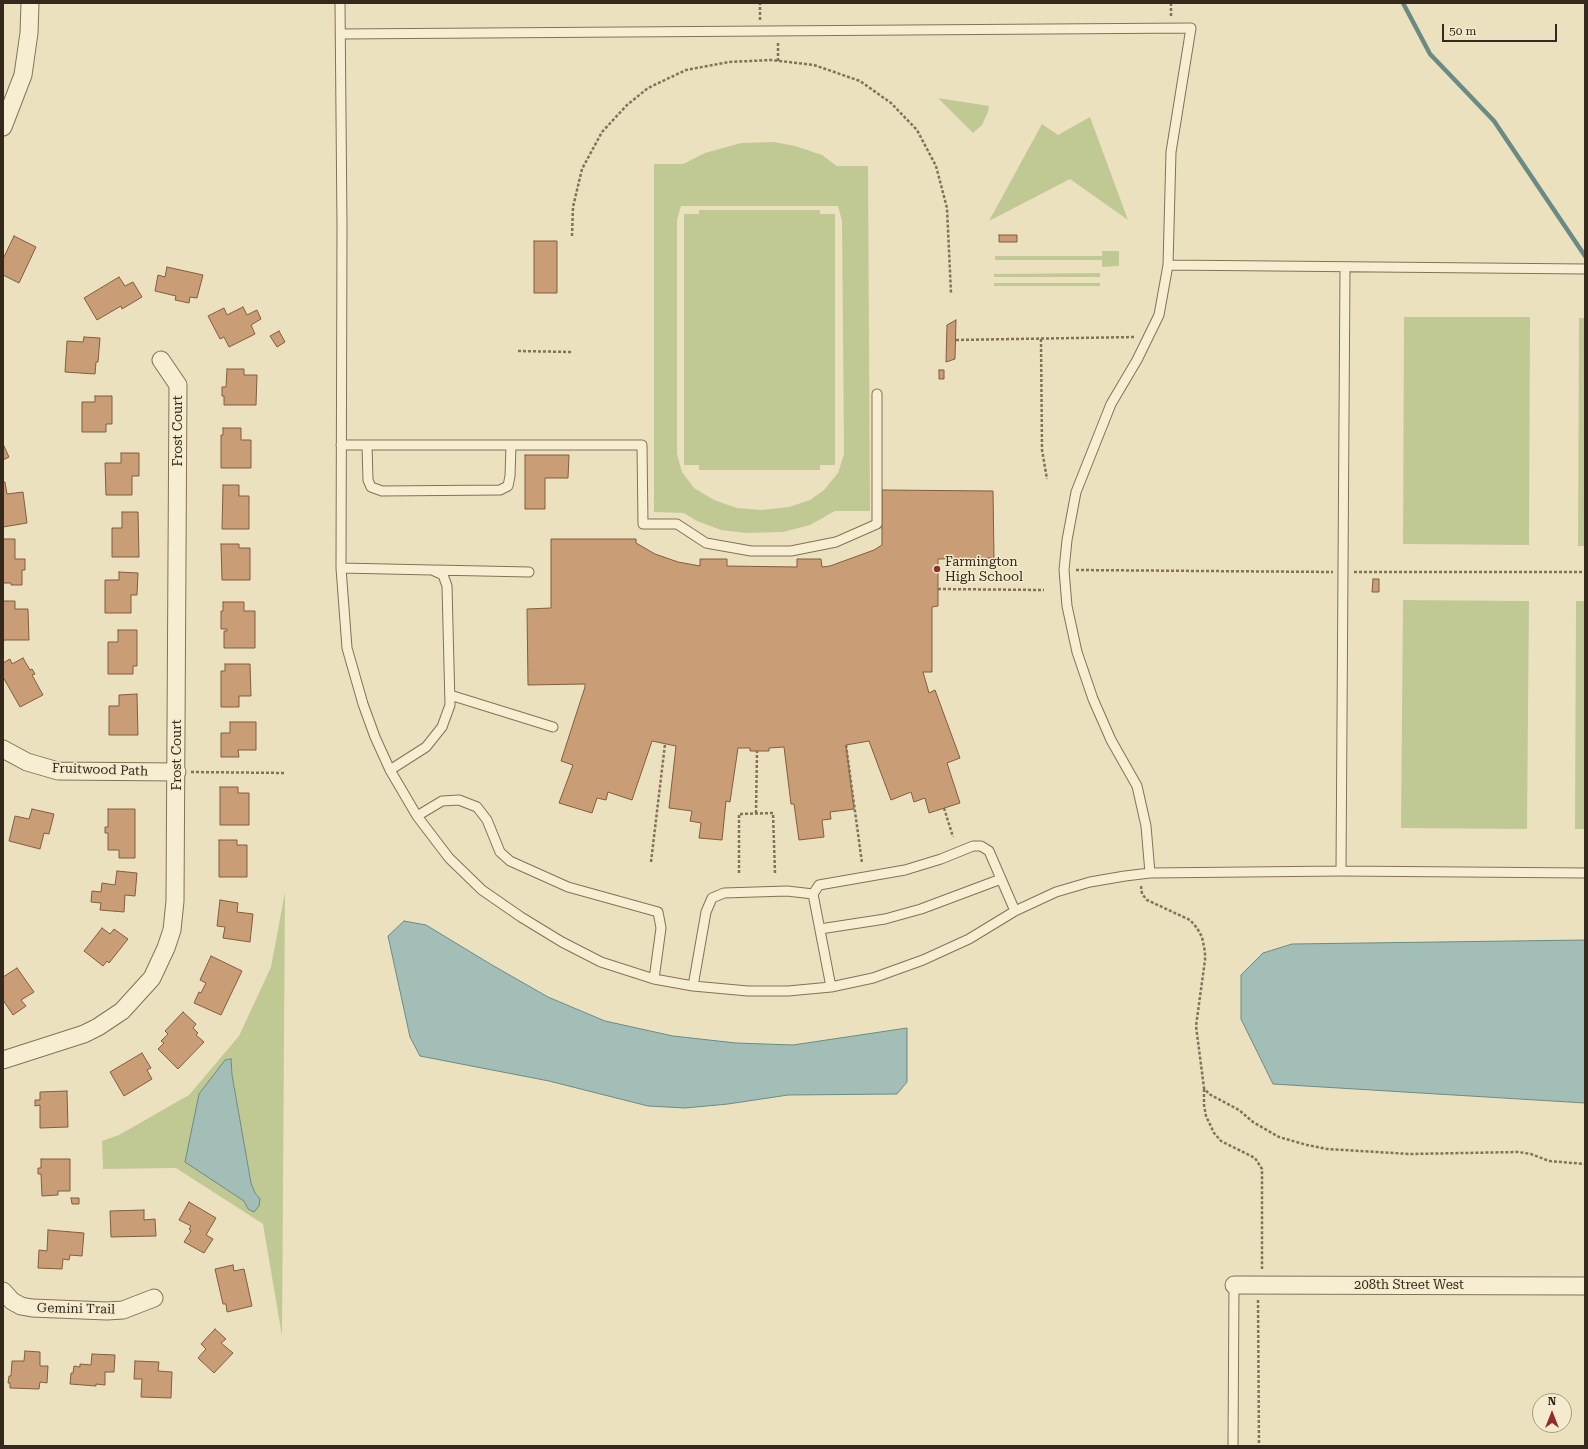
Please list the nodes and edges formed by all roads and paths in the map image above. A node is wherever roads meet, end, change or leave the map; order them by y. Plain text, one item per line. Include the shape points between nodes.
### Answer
1 (30, 3) edge
2 (340, 3) edge
3 (760, 3) edge
4 (760, 31) junction
5 (779, 31) junction
6 (341, 34) junction
7 (778, 61) junction
8 (3, 127) edge
9 (572, 236) dead end
10 (1168, 265) junction
11 (1345, 267) junction
12 (1585, 269) edge
13 (951, 293) dead end
14 (1148, 337) junction
15 (1041, 339) junction
16 (956, 340) dead end
17 (518, 351) dead end
18 (572, 352) dead end
19 (161, 360) dead end
20 (877, 394) dead end
21 (341, 445) junction
22 (367, 445) junction
23 (511, 445) junction
24 (1047, 479) dead end
25 (341, 568) junction
26 (432, 570) junction
27 (1064, 570) junction
28 (529, 572) dead end
29 (1343, 572) junction
30 (1585, 572) edge
31 (938, 589) dead end
32 (1044, 590) dead end
33 (450, 695) junction
34 (554, 727) dead end
35 (665, 744) dead end
36 (846, 746) dead end
37 (3, 749) edge
38 (757, 751) dead end
39 (390, 770) junction
40 (177, 772) junction
41 (286, 773) dead end
42 (944, 808) dead end
43 (756, 814) junction
44 (417, 816) junction
45 (953, 837) dead end
46 (651, 862) dead end
47 (862, 863) dead end
48 (1342, 871) junction
49 (775, 872) dead end
50 (1585, 872) edge
51 (739, 873) dead end
52 (1150, 873) junction
53 (1002, 879) junction
54 (1141, 885) dead end
55 (813, 894) junction
56 (1015, 911) junction
57 (820, 929) junction
58 (654, 979) junction
59 (693, 986) junction
60 (831, 987) junction
61 (3, 1060) edge
62 (1204, 1088) junction
63 (1585, 1164) edge
64 (1262, 1276) dead end
65 (1234, 1285) joint
66 (1585, 1286) edge
67 (3, 1290) edge
68 (1258, 1297) dead end
69 (154, 1298) dead end
70 (1233, 1446) edge
71 (1259, 1446) edge

1 - 8 street via 23,75
2 - 6 lane
3 - 4 path
4 - 5 lane
4 - 6 lane
5 - 7 path
5 - 10 lane via 1191,28 1171,152
6 - 21 lane
7 - 9 path via 729,62 686,70 648,88 626,105 602,132 582,169 574,207
7 - 13 path via 814,65 860,81 891,103 917,130 936,166 947,208
10 - 11 lane
10 - 14 lane via 1159,315
11 - 12 lane
11 - 29 lane
14 - 15 path
14 - 27 lane via 1111,404 1076,492
15 - 16 path
15 - 24 path via 1042,450
17 - 18 path
19 - 40 street, Frost Court via 178,385
20 - 23 lane via 877,524 836,542 791,551 751,551 706,543 677,524 643,524 642,445
21 - 22 lane
21 - 25 lane
22 - 23 lane
22 - 23 lane via 368,480 371,487 382,491 500,490 508,486
25 - 26 lane
25 - 39 lane via 347,648 363,704
26 - 28 lane
26 - 33 lane via 443,575 447,586
27 - 29 path
27 - 52 lane via 1066,606 1077,652 1093,699 1111,740 1137,786 1146,826
29 - 30 path
29 - 48 lane
31 - 32 path
33 - 34 lane
33 - 39 lane via 450,705 442,727 426,747
35 - 46 path
36 - 47 path
37 - 40 street, Fruitwood Path via 27,762 58,771
38 - 43 path
39 - 44 lane
40 - 41 path
40 - 61 street, Frost Court via 174,915 166,948 152,978 122,1010 98,1027
42 - 45 path
43 - 49 path via 773,813
43 - 51 path via 739,814
44 - 58 lane via 449,858 482,890 521,917 601,962
44 - 58 lane via 442,801 465,802 477,807 487,820 500,852 510,861 568,887 658,912 661,928
48 - 50 lane
48 - 52 lane
52 - 56 lane via 1090,882 1056,892
53 - 55 lane via 989,851 981,846 973,846 905,870 819,885
53 - 56 lane
53 - 57 lane via 921,909 885,919
54 - 62 path via 1142,894 1147,900 1190,920 1197,928 1204,944 1205,960 1196,1026
55 - 57 lane
55 - 59 lane via 787,891 724,893 712,898 706,912
56 - 60 lane via 969,939 923,960 873,978
57 - 60 lane
58 - 59 lane
59 - 60 lane via 748,991
62 - 63 path via 1209,1094 1279,1136 1327,1149 1410,1154 1518,1152 1549,1161
62 - 64 path via 1206,1116 1214,1134 1221,1141 1255,1158 1262,1169
65 - 66 street, 208th Street West
65 - 70 lane
67 - 69 street, Gemini Trail via 12,1301 32,1308 123,1310
68 - 71 path

